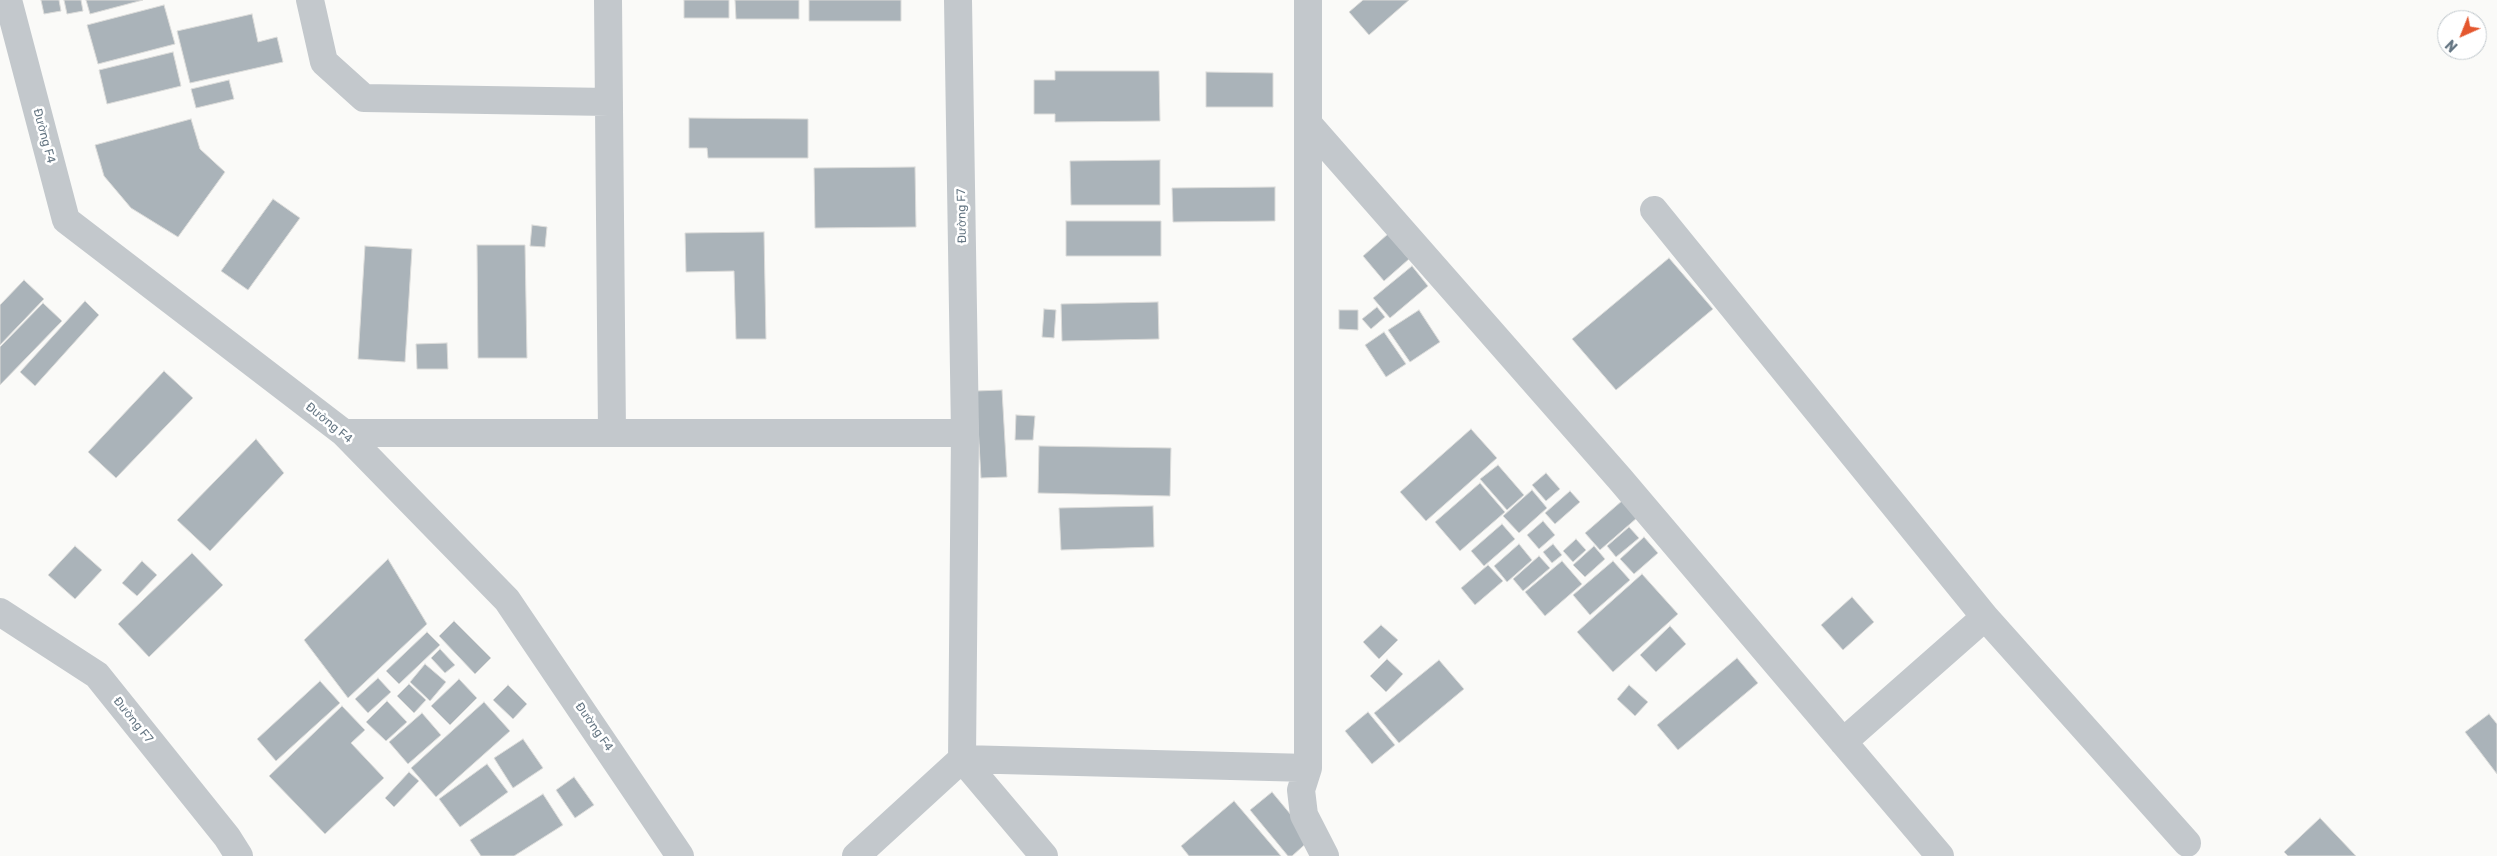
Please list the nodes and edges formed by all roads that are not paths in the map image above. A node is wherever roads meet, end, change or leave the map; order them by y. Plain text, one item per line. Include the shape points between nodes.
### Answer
1 (8, 0) edge
2 (310, 0) edge
3 (608, 0) edge
4 (958, 0) edge
5 (1308, 0) edge
6 (609, 102) junction
7 (1310, 126) junction
8 (1654, 210) dead end
9 (344, 433) junction
10 (612, 433) junction
11 (965, 433) junction
12 (0, 612) edge
13 (1985, 617) junction
14 (1843, 742) junction
15 (962, 759) junction
16 (1308, 768) junction
17 (2187, 843) dead end
18 (239, 856) edge
19 (680, 856) edge
20 (856, 856) edge
21 (1044, 856) edge
22 (1325, 856) edge
23 (1940, 856) edge

1 - 9 street, Đường F4 via 66,220
2 - 6 street via 324,62 364,98
3 - 6 street
4 - 11 street, Đường F7
5 - 7 street
6 - 10 street
7 - 14 street via 1620,480
7 - 16 street
8 - 13 street
9 - 10 street
9 - 19 street, Đường F4 via 507,600
10 - 11 street
11 - 15 street, Đường F7
12 - 18 street, Đường F7 via 97,675
13 - 14 street
13 - 17 street
14 - 23 street
15 - 16 street
15 - 20 street
15 - 21 street
16 - 22 street via 1301,790 1304,815

